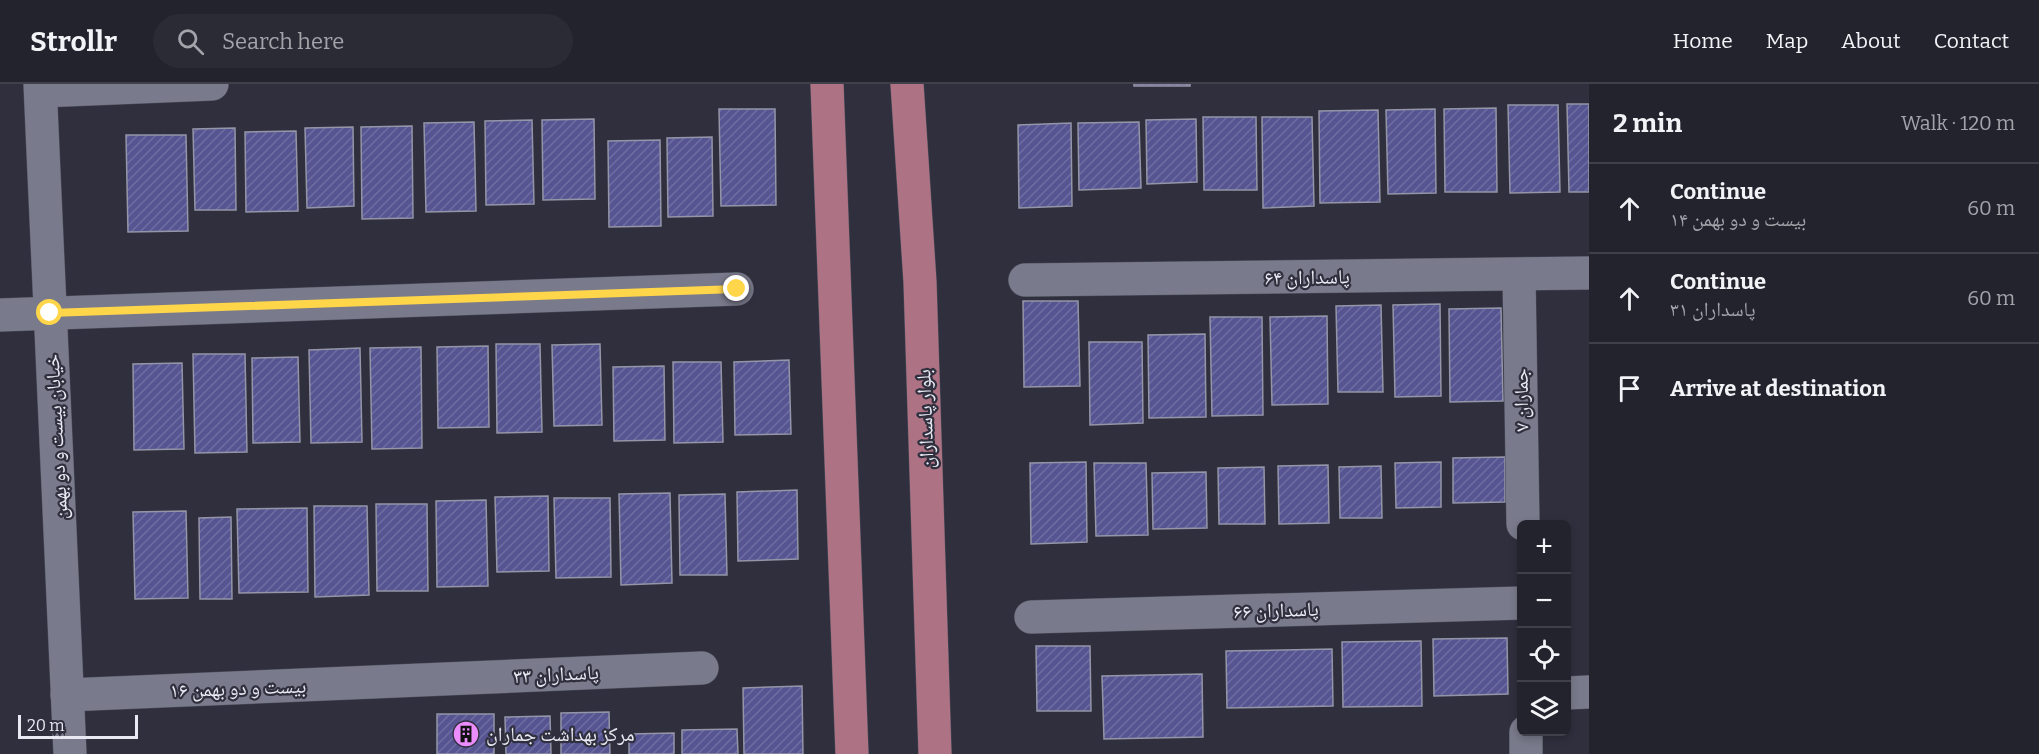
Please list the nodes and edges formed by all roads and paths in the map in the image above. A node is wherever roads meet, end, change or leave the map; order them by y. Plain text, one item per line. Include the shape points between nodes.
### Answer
1 (212, 84) edge
2 (827, 84) edge
3 (907, 84) edge
4 (40, 87) edge
5 (1589, 273) edge
6 (1519, 275) junction
7 (1024, 280) dead end
8 (737, 289) dead end
9 (50, 313) junction
10 (0, 315) edge
11 (1523, 520) edge
12 (1517, 603) edge
13 (1031, 617) dead end
14 (702, 668) dead end
15 (410, 681) joint
16 (1589, 692) edge
17 (1571, 693) edge
18 (67, 695) junction
19 (1526, 736) edge
20 (70, 754) edge
21 (852, 754) edge
22 (936, 754) edge
23 (1526, 754) edge

1 - 4 street
2 - 21 main road
3 - 22 main road, بلوار پاسداران via 920,282
4 - 9 street, خیابان بیست و دو بهمن
5 - 6 street, پاسداران ۶۴
6 - 7 street, پاسداران ۶۴
6 - 11 street, جماران ۷
8 - 9 street
9 - 10 street
9 - 18 street, خیابان بیست و دو بهمن
12 - 13 street, پاسداران ۶۶
14 - 15 street, پاسداران ۳۳
15 - 18 street, بیست و دو بهمن ۱۶
16 - 17 street
18 - 20 street, خیابان بیست و دو بهمن
19 - 23 street

